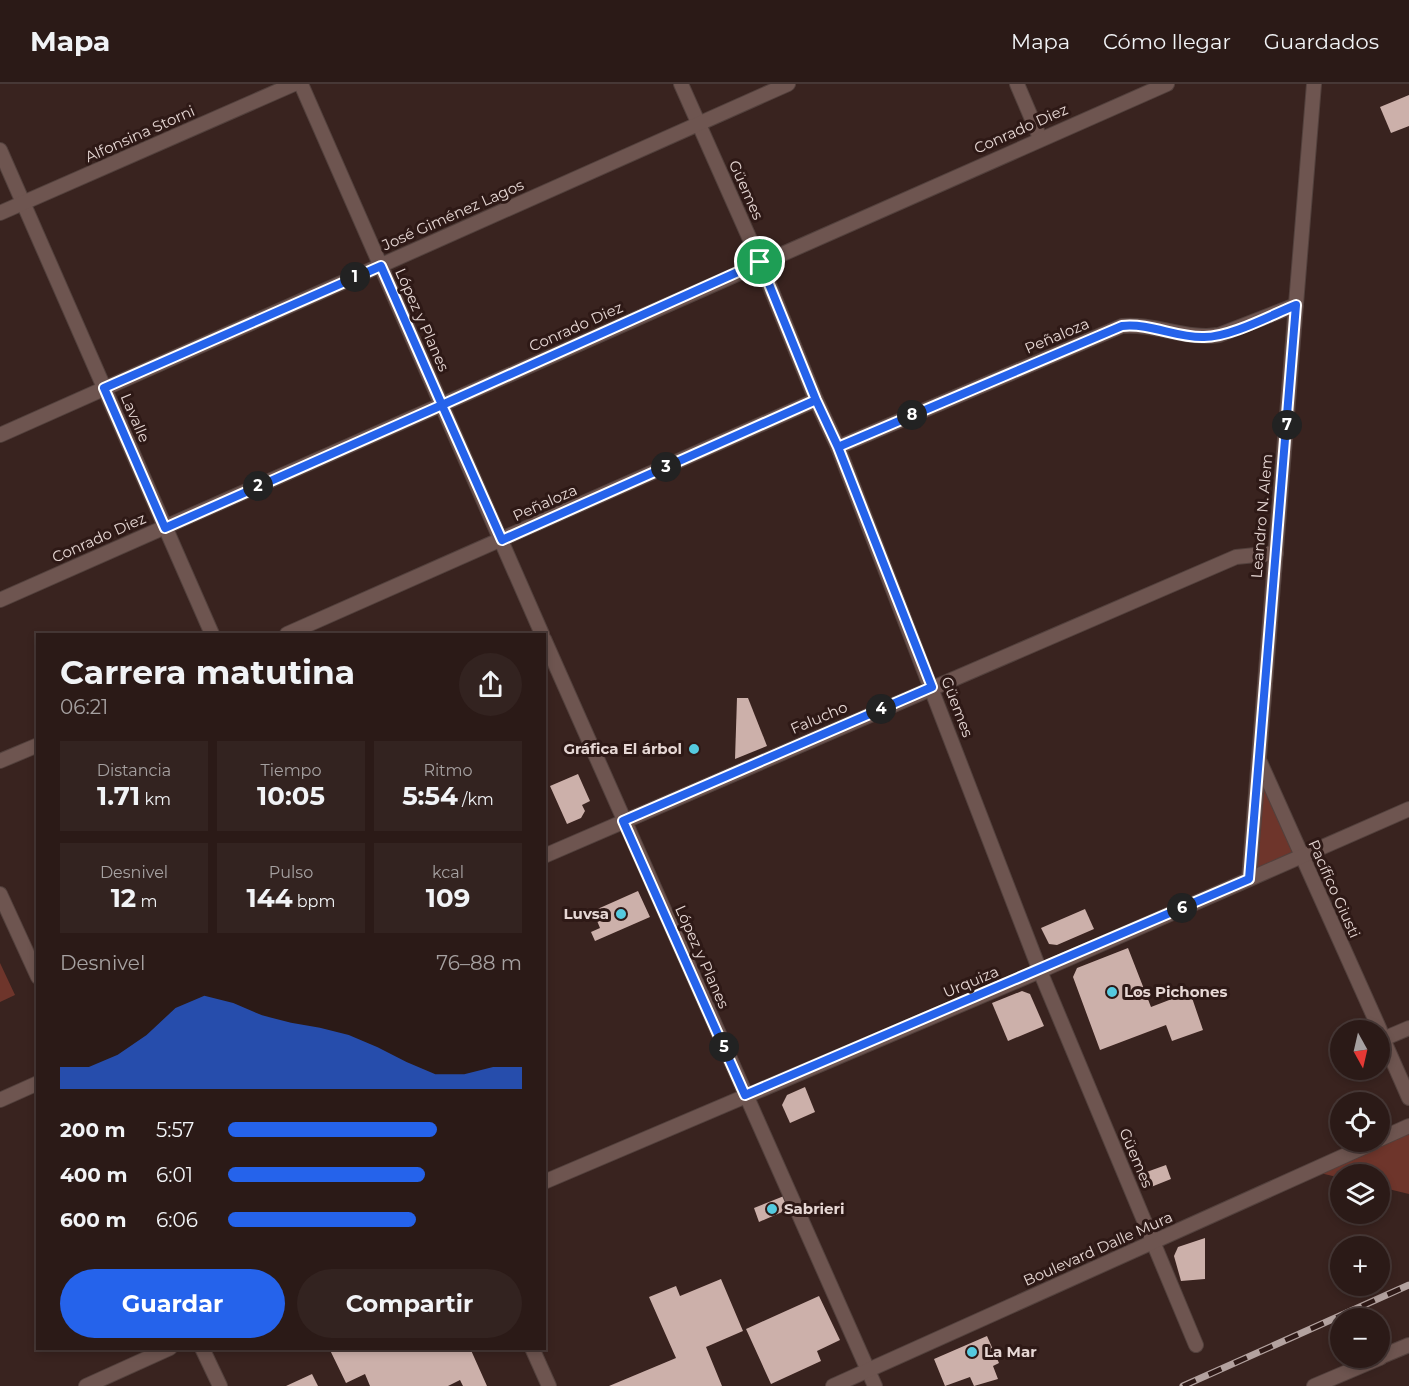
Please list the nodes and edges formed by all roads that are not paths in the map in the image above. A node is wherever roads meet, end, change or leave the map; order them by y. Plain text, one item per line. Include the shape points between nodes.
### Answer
1 (294, 84) edge
2 (301, 84) edge
3 (681, 84) edge
4 (788, 84) edge
5 (1017, 84) edge
6 (1167, 84) edge
7 (1314, 84) edge
8 (698, 123) junction
9 (1040, 138) junction
10 (0, 150) edge
11 (23, 203) junction
12 (0, 213) edge
13 (760, 262) junction
14 (381, 266) junction
15 (1296, 305) junction
16 (104, 388) junction
17 (816, 400) junction
18 (442, 405) junction
19 (0, 435) edge
20 (838, 447) junction
21 (165, 528) junction
22 (502, 540) junction
23 (1276, 553) junction
24 (0, 600) edge
25 (212, 633) edge
26 (289, 633) edge
27 (543, 633) edge
28 (546, 644) edge
29 (932, 687) junction
30 (36, 746) edge
31 (1259, 760) junction
32 (0, 761) edge
33 (1409, 809) edge
34 (623, 821) junction
35 (546, 855) edge
36 (1301, 856) junction
37 (1249, 879) junction
38 (0, 894) edge
39 (1040, 970) junction
40 (36, 973) edge
41 (1375, 1020) edge
42 (1409, 1028) edge
43 (1390, 1032) edge
44 (1390, 1055) edge
45 (36, 1084) edge
46 (745, 1095) junction
47 (1409, 1098) edge
48 (0, 1100) edge
49 (1409, 1126) edge
50 (1390, 1135) edge
51 (1353, 1152) edge
52 (546, 1181) edge
53 (1153, 1242) junction
54 (1196, 1345) dead end
55 (1409, 1345) edge
56 (166, 1350) edge
57 (203, 1350) edge
58 (533, 1350) edge
59 (1390, 1353) edge
60 (1355, 1368) edge
61 (868, 1371) junction
62 (86, 1386) edge
63 (220, 1386) edge
64 (549, 1386) edge
65 (833, 1386) edge
66 (875, 1386) edge
67 (1314, 1386) edge

1 - 11 street, Alfonsina Storni
2 - 14 street, López y Planes
3 - 8 street, Güemes
4 - 8 street, José Giménez Lagos
5 - 9 street
6 - 9 street, Conrado Diez
7 - 15 street, Leandro N. Alem
8 - 13 street, Güemes
8 - 14 street, José Giménez Lagos
9 - 13 street, Conrado Diez
10 - 11 street, Lavalle
11 - 12 street, Alfonsina Storni
11 - 16 street, Lavalle
13 - 17 street, Güemes
13 - 18 street, Conrado Diez
14 - 16 street, José Giménez Lagos
14 - 18 street, López y Planes
15 - 20 street, Peñaloza via 1205,337 1122,326
15 - 23 street, Leandro N. Alem
16 - 19 street, José Giménez Lagos
16 - 21 street, Lavalle
17 - 20 street, Güemes
17 - 22 street, Peñaloza
18 - 21 street, Conrado Diez
18 - 22 street, López y Planes
20 - 29 street, Güemes
21 - 24 street, Conrado Diez
21 - 25 street, Lavalle
22 - 26 street, Peñaloza
22 - 27 street, López y Planes
23 - 29 street, Falucho via 1236,557
23 - 31 street, Leandro N. Alem
28 - 34 street, López y Planes
29 - 34 street, Falucho
29 - 39 street, Güemes
30 - 32 street
31 - 36 street, Pacífico Giusti
31 - 37 street, Leandro N. Alem
33 - 36 street, Urquiza
34 - 35 street, Falucho
34 - 46 street, López y Planes
36 - 37 street, Urquiza
36 - 41 street, Pacífico Giusti
37 - 39 street, Urquiza
38 - 40 street
39 - 46 street, Urquiza
39 - 53 street, Güemes
42 - 43 street
44 - 47 street, Pacífico Giusti
45 - 48 street
46 - 52 street, Urquiza
46 - 61 street, López y Planes
49 - 50 street
51 - 53 street, Boulevard Dalle Mura
53 - 54 street, Güemes
53 - 61 street, Boulevard Dalle Mura
55 - 59 street
56 - 62 street
57 - 63 street
58 - 64 street
60 - 67 street
61 - 65 street, Boulevard Dalle Mura
61 - 66 street, López y Planes

